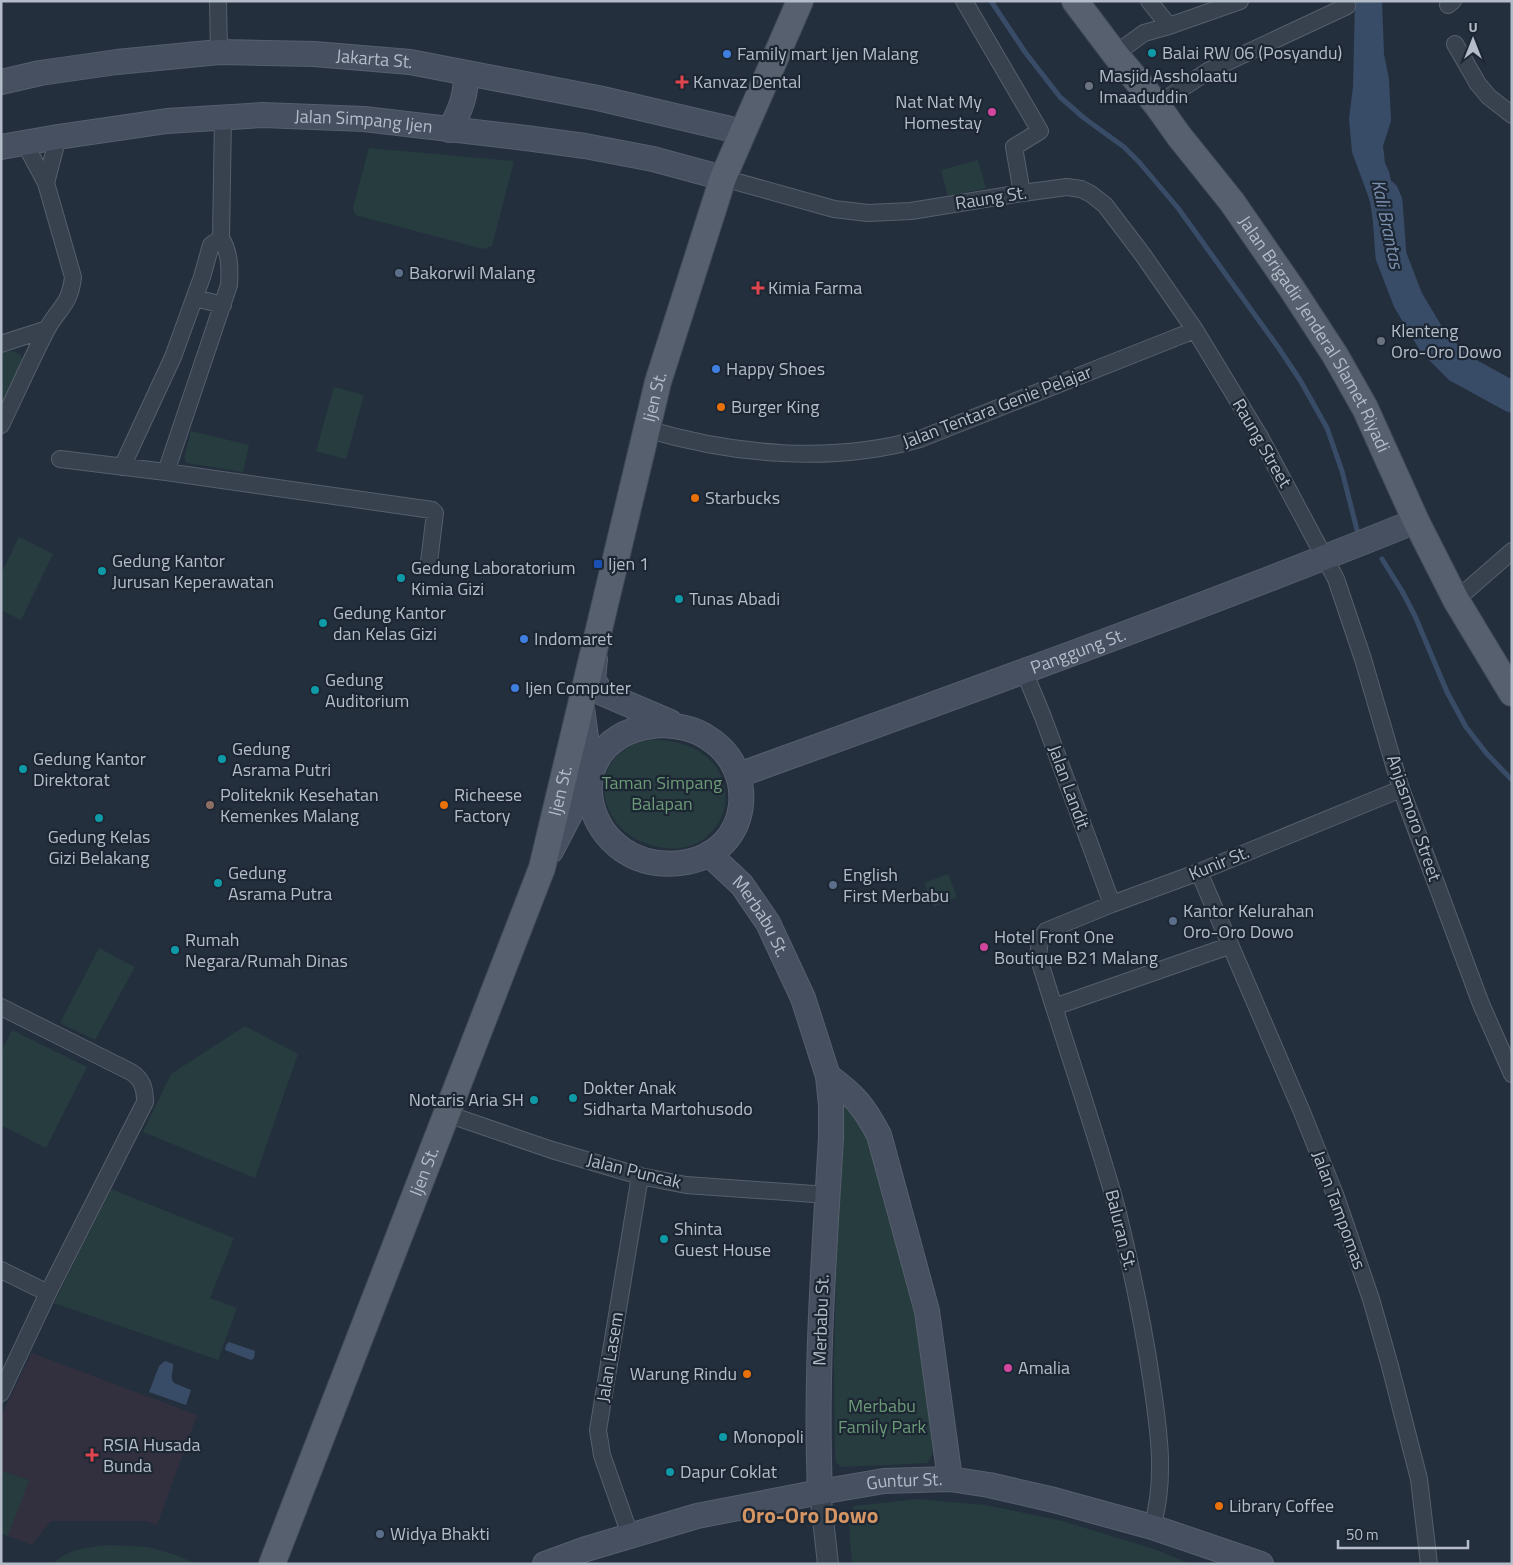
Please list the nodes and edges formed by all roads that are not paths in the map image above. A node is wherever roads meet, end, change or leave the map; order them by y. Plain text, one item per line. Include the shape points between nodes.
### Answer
1 (218, 1) edge
2 (800, 1) edge
3 (964, 1) edge
4 (1075, 1) edge
5 (1149, 1) edge
6 (1240, 1) edge
7 (1347, 6) dead end
8 (1169, 26) junction
9 (1455, 44) dead end
10 (219, 52) junction
11 (1115, 54) junction
12 (465, 73) junction
13 (1, 82) edge
14 (1157, 105) junction
15 (1512, 115) edge
16 (223, 116) junction
17 (450, 130) junction
18 (743, 132) junction
19 (58, 137) junction
20 (13, 145) edge
21 (723, 178) junction
22 (46, 183) junction
23 (1022, 193) junction
24 (221, 238) junction
25 (195, 298) junction
26 (223, 304) junction
27 (47, 329) junction
28 (1195, 330) junction
29 (1, 344) edge
30 (1, 425) edge
31 (646, 430) junction
32 (60, 459) dead end
33 (122, 467) junction
34 (166, 472) junction
35 (1416, 521) junction
36 (1512, 551) edge
37 (1325, 558) junction
38 (429, 562) dead end
39 (1456, 600) junction
40 (598, 632) junction
41 (1024, 671) junction
42 (1512, 693) edge
43 (581, 702) junction
44 (682, 726) junction
45 (591, 774) junction
46 (739, 775) junction
47 (1402, 789) junction
48 (709, 854) junction
49 (542, 868) junction
50 (1199, 872) junction
51 (1112, 904) junction
52 (1040, 940) joint
53 (1229, 946) junction
54 (1, 1007) edge
55 (1054, 1007) junction
56 (1512, 1074) edge
57 (828, 1076) junction
58 (447, 1114) junction
59 (640, 1176) junction
60 (828, 1195) junction
61 (1, 1270) edge
62 (48, 1293) junction
63 (1, 1393) edge
64 (950, 1479) junction
65 (820, 1492) junction
66 (1152, 1527) junction
67 (630, 1535) junction
68 (272, 1564) edge
69 (545, 1564) edge
70 (828, 1564) edge
71 (1261, 1564) edge
72 (1429, 1564) edge

1 - 10 street
2 - 18 main road, Ijen St.
3 - 23 street via 1040,131 1014,147
4 - 11 main road, Jalan Brigadir Jenderal Slamet Riyadi
5 - 8 street
6 - 8 street
7 - 14 street via 1208,71
8 - 11 street via 1144,33
9 - 15 street via 1478,84
10 - 12 main road, Jakarta St. via 324,54 410,62
10 - 13 main road, Jakarta St. via 117,62
11 - 14 main road, Jalan Brigadir Jenderal Slamet Riyadi
12 - 17 main road via 463,100
12 - 18 main road, Jakarta St. via 598,98
14 - 35 main road, Jalan Brigadir Jenderal Slamet Riyadi via 1232,202 1335,355 1366,408
16 - 17 main road, Jalan Simpang Ijen via 364,119
16 - 19 main road, Jalan Simpang Ijen
16 - 24 street
17 - 21 main road, Jalan Simpang Ijen via 585,146 653,159
18 - 21 main road, Ijen St.
19 - 20 main road, Jalan Simpang Ijen
19 - 22 street
20 - 22 street
21 - 23 street, Raung St. via 834,209 868,213 911,211
21 - 31 main road, Ijen St. via 658,382
22 - 27 street via 73,277 66,303
23 - 28 street, Raung St. via 1067,187 1081,189 1105,205
24 - 25 street via 211,245
24 - 26 street via 229,262 229,285
25 - 26 street
25 - 33 street via 173,357
26 - 34 street
27 - 29 street
27 - 30 street
28 - 31 street, Jalan Tentara Genie Pelajar via 897,446 852,452 782,454 727,448
28 - 37 street, Raung Street via 1260,437
31 - 40 main road, Ijen St.
32 - 33 street
33 - 34 street
34 - 38 street via 432,510 435,513
35 - 37 main road, Panggung St.
35 - 39 main road, Jalan Brigadir Jenderal Slamet Riyadi
36 - 39 street
37 - 41 main road, Panggung St.
37 - 47 street, Anjasmoro Street via 1336,579 1363,659
39 - 42 main road, Jalan Brigadir Jenderal Slamet Riyadi
40 - 43 main road, Ijen St.
40 - 44 main road via 593,680 602,693
41 - 46 main road, Panggung St.
41 - 51 street, Jalan Landit
43 - 45 main road
43 - 49 main road, Ijen St.
44 - 45 main road via 646,726 623,734 607,746
44 - 46 main road via 709,738 720,747
45 - 48 main road via 590,796 595,819 607,838 618,847 645,861 667,864 689,862
45 - 49 main road
46 - 48 main road via 742,804 738,820 731,834
47 - 50 street, Kunir St.
47 - 56 street, Anjasmoro Street via 1481,1004
48 - 57 main road, Merbabu St. via 742,885 768,923 803,998
49 - 58 main road, Ijen St.
50 - 51 street, Kunir St.
50 - 53 street, Jalan Tampomas
51 - 52 street, Kunir St. via 1046,931
52 - 55 street, Baluran St. via 1038,956
53 - 55 street
53 - 72 street, Jalan Tampomas via 1336,1196 1372,1299 1419,1478
54 - 62 street via 131,1072 143,1084 145,1092 145,1102
55 - 66 street, Baluran St. via 1113,1192 1146,1340 1160,1464 1158,1510
57 - 60 main road, Merbabu St. via 831,1105
57 - 64 main road via 857,1099 879,1135 927,1311
58 - 59 street, Jalan Puncak
58 - 68 main road, Ijen St.
59 - 60 street, Jalan Puncak via 686,1184
59 - 67 street, Jalan Lasem via 598,1430 602,1455
60 - 65 main road, Merbabu St. via 819,1346
61 - 62 street
62 - 63 street
64 - 65 main road, Guntur St. via 884,1481
64 - 66 main road, Guntur St. via 1021,1491
65 - 67 main road, Guntur St. via 697,1516
65 - 70 street, Merbabu St.
66 - 71 main road, Guntur St.
67 - 69 main road, Guntur St.

